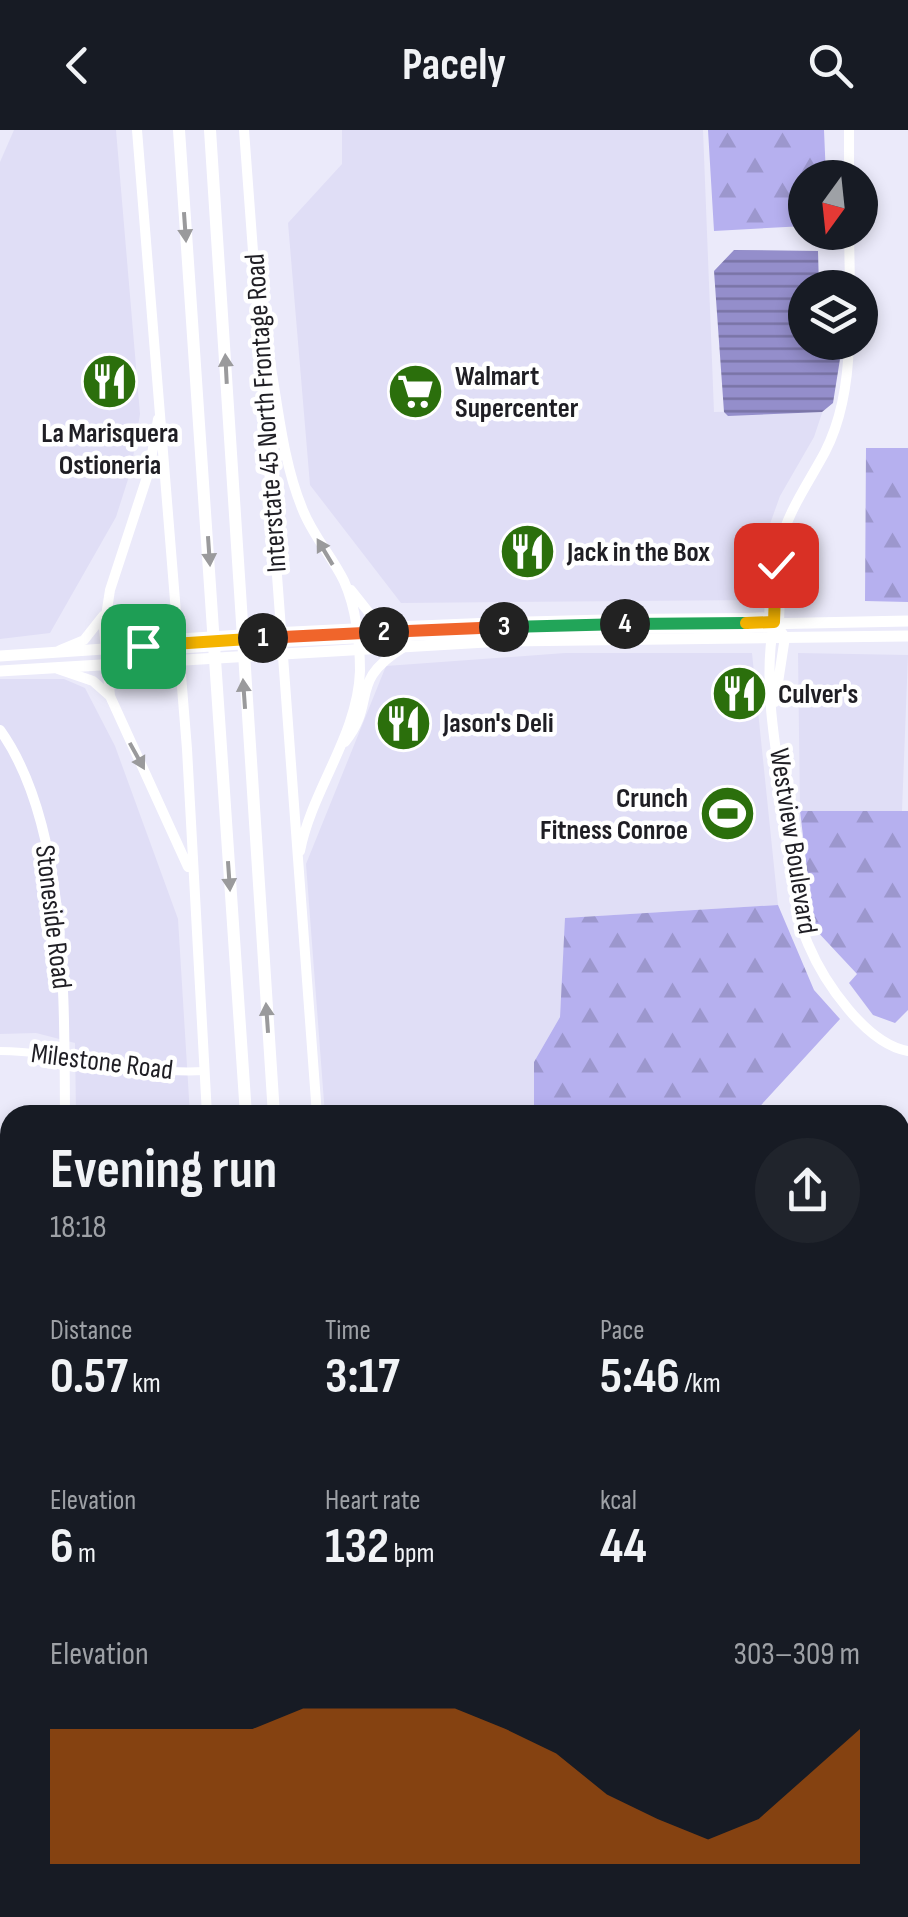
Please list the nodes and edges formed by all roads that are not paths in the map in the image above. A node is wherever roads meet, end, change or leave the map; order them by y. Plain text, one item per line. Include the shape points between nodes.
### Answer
1 (138, 130) edge
2 (179, 130) edge
3 (210, 130) edge
4 (244, 130) edge
5 (848, 130) edge
6 (849, 160) edge
7 (260, 308) junction
8 (848, 360) edge
9 (162, 409) junction
10 (344, 581) junction
11 (106, 610) junction
12 (908, 621) edge
13 (774, 622) junction
14 (356, 632) junction
15 (404, 632) junction
16 (908, 636) edge
17 (785, 637) junction
18 (768, 638) junction
19 (404, 647) junction
20 (106, 648) junction
21 (60, 650) junction
22 (358, 651) junction
23 (0, 656) edge
24 (108, 665) junction
25 (58, 668) junction
26 (0, 671) edge
27 (110, 696) junction
28 (774, 706) junction
29 (0, 730) edge
30 (338, 751) junction
31 (297, 867) junction
32 (194, 892) junction
33 (0, 1051) edge
34 (908, 1051) edge
35 (65, 1055) junction
36 (204, 1072) junction
37 (66, 1105) edge
38 (206, 1105) edge
39 (245, 1105) edge
40 (273, 1105) edge
41 (316, 1105) edge

1 - 9 main road
2 -> 39 highway
40 -> 3 highway
4 - 7 main road, Interstate 45 North Frontage Road
5 - 6 main road
10 -> 7 main road via 291,478
7 - 31 main road, Interstate 45 North Frontage Road
8 - 13 main road, Westview Boulevard via 834,430 779,546
9 - 11 main road via 140,507
9 - 32 main road
10 - 14 main road
10 - 15 main road via 374,619
11 - 20 main road
11 - 21 main road via 90,636
12 - 13 main road
13 - 15 main road
13 - 17 main road
13 - 18 main road, Westview Boulevard
14 - 15 main road
14 - 20 main road
14 - 22 main road
16 - 17 main road
17 - 18 main road
17 - 28 main road, Westview Boulevard
18 - 19 main road
18 - 28 main road, Westview Boulevard
19 - 22 main road
19 - 30 main road via 369,674 356,727
20 - 21 main road
20 - 24 main road
21 - 23 main road
22 - 24 main road
22 - 30 main road via 357,692
24 - 25 main road
24 - 27 main road
25 - 26 main road
25 - 27 main road via 93,681
27 -> 32 main road via 184,850
28 - 34 main road, Westview Boulevard via 796,902 808,944 868,1032
29 - 35 main road, Stoneside Road via 36,802 52,890
30 - 31 main road via 314,798
31 - 41 main road, Interstate 45 North Frontage Road
32 - 36 main road
33 - 35 street, Milestone Road
35 - 36 street, Milestone Road via 144,1072
35 - 37 main road, Stoneside Road
36 - 38 main road

